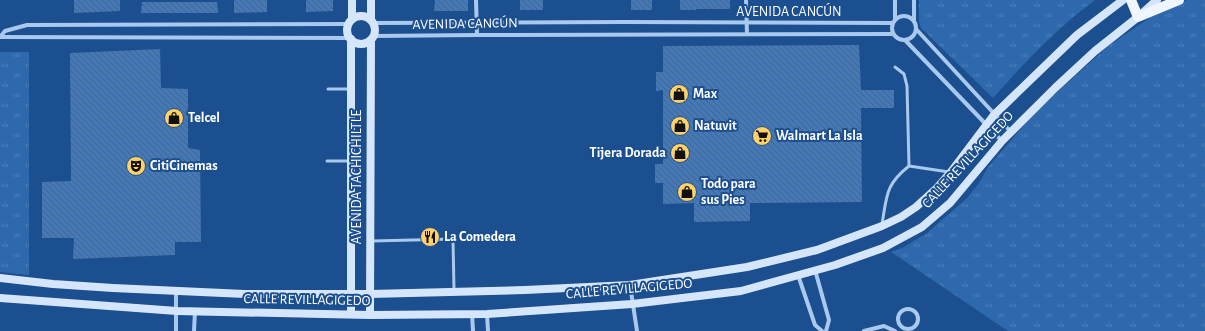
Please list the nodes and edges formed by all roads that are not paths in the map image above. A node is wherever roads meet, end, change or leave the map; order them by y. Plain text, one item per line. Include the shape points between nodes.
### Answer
1 (352, 0) edge
2 (371, 0) edge
3 (476, 0) edge
4 (746, 0) edge
5 (895, 0) edge
6 (914, 0) edge
7 (1123, 0) edge
8 (1131, 0) edge
9 (1157, 0) edge
10 (1179, 0) edge
11 (1138, 17) junction
12 (896, 19) junction
13 (914, 21) junction
14 (350, 22) junction
15 (372, 22) junction
16 (477, 23) junction
17 (746, 23) junction
18 (892, 23) junction
19 (916, 29) junction
20 (747, 34) junction
21 (892, 34) junction
22 (477, 35) junction
23 (0, 37) edge
24 (372, 38) junction
25 (350, 39) junction
26 (905, 40) junction
27 (895, 67) dead end
28 (328, 89) dead end
29 (351, 89) junction
30 (994, 115) junction
31 (986, 125) junction
32 (1011, 132) junction
33 (1002, 141) junction
34 (327, 161) dead end
35 (351, 161) junction
36 (909, 166) junction
37 (951, 172) junction
38 (882, 226) junction
39 (370, 241) junction
40 (815, 270) junction
41 (798, 275) junction
42 (0, 278) edge
43 (630, 284) junction
44 (176, 292) junction
45 (454, 292) junction
46 (370, 294) junction
47 (351, 295) junction
48 (0, 298) edge
49 (632, 304) junction
50 (177, 311) junction
51 (195, 311) junction
52 (350, 314) junction
53 (370, 314) junction
54 (472, 314) junction
55 (487, 314) junction
56 (900, 329) edge
57 (176, 331) edge
58 (194, 331) edge
59 (473, 331) edge
60 (488, 331) edge
61 (637, 331) edge
62 (822, 331) edge
63 (826, 331) edge
64 (864, 331) edge
65 (895, 331) edge

1 - 14 street
2 - 15 street
3 - 16 street
4 - 17 street
5 - 12 street
6 - 13 street
7 - 30 street, CALLE REVILLAGIGEDO via 1077,35
8 - 11 main road
9 - 11 street, CALLE REVILLAGIGEDO
10 - 11 main road
11 - 32 street, CALLE REVILLAGIGEDO via 1074,70
12 - 13 street via 906,16
12 - 18 street
13 - 19 street
14 - 15 street via 364,16
14 - 23 street via 27,25 5,31
14 - 25 street via 347,31
15 - 16 street, AVENIDA CANCÚN
15 - 24 street via 375,28
16 - 17 street, AVENIDA CANCÚN
16 - 22 street
17 - 18 street, AVENIDA CANCÚN
17 - 20 street
18 - 21 street
19 - 26 street via 913,37
19 - 30 street
20 - 21 street, AVENIDA CANCÚN
20 - 22 street, AVENIDA CANCÚN
21 - 26 street via 897,39
22 - 24 street, AVENIDA CANCÚN
23 - 25 street
24 - 25 street via 363,44
24 - 39 street, AVENIDA TACHICHILTLE
25 - 29 street, AVENIDA TACHICHILTLE
26 - 31 street
27 - 36 lane via 904,74 907,86
28 - 29 lane
29 - 35 street, AVENIDA TACHICHILTLE
30 - 31 street, CALLE REVILLAGIGEDO
30 - 32 street
31 - 33 street
31 - 37 street, CALLE REVILLAGIGEDO
32 - 33 street, CALLE REVILLAGIGEDO
33 - 40 street, CALLE REVILLAGIGEDO via 950,203 922,227 883,248
34 - 35 lane
35 - 47 street, AVENIDA TACHICHILTLE
36 - 37 lane
36 - 38 lane via 898,174 890,185
37 - 38 street, CALLE REVILLAGIGEDO via 916,207
38 - 43 street, CALLE REVILLAGIGEDO via 817,250 747,267
39 - 45 lane via 453,239
39 - 46 street, AVENIDA TACHICHILTLE
40 - 41 street, CALLE REVILLAGIGEDO
40 - 63 street via 829,320
41 - 49 street, CALLE REVILLAGIGEDO via 741,291
41 - 62 street via 815,325
42 - 44 street, CALLE REVILLAGIGEDO
43 - 45 street, CALLE REVILLAGIGEDO
43 - 49 street
44 - 47 street, CALLE REVILLAGIGEDO
44 - 50 street
45 - 46 street, CALLE REVILLAGIGEDO
46 - 47 street, CALLE REVILLAGIGEDO
46 - 53 street, AVENIDA TACHICHILTLE
47 - 52 street, AVENIDA TACHICHILTLE
48 - 50 street, CALLE REVILLAGIGEDO
49 - 55 street, CALLE REVILLAGIGEDO
49 - 61 street
50 - 51 street, CALLE REVILLAGIGEDO
50 - 57 street
51 - 52 street, CALLE REVILLAGIGEDO
51 - 58 street
52 - 53 street, CALLE REVILLAGIGEDO
53 - 54 street, CALLE REVILLAGIGEDO
54 - 55 street, CALLE REVILLAGIGEDO
54 - 59 street
55 - 60 street
56 - 56 street via 916,326 916,312 910,309 902,311 898,317
64 - 65 street via 884,326

